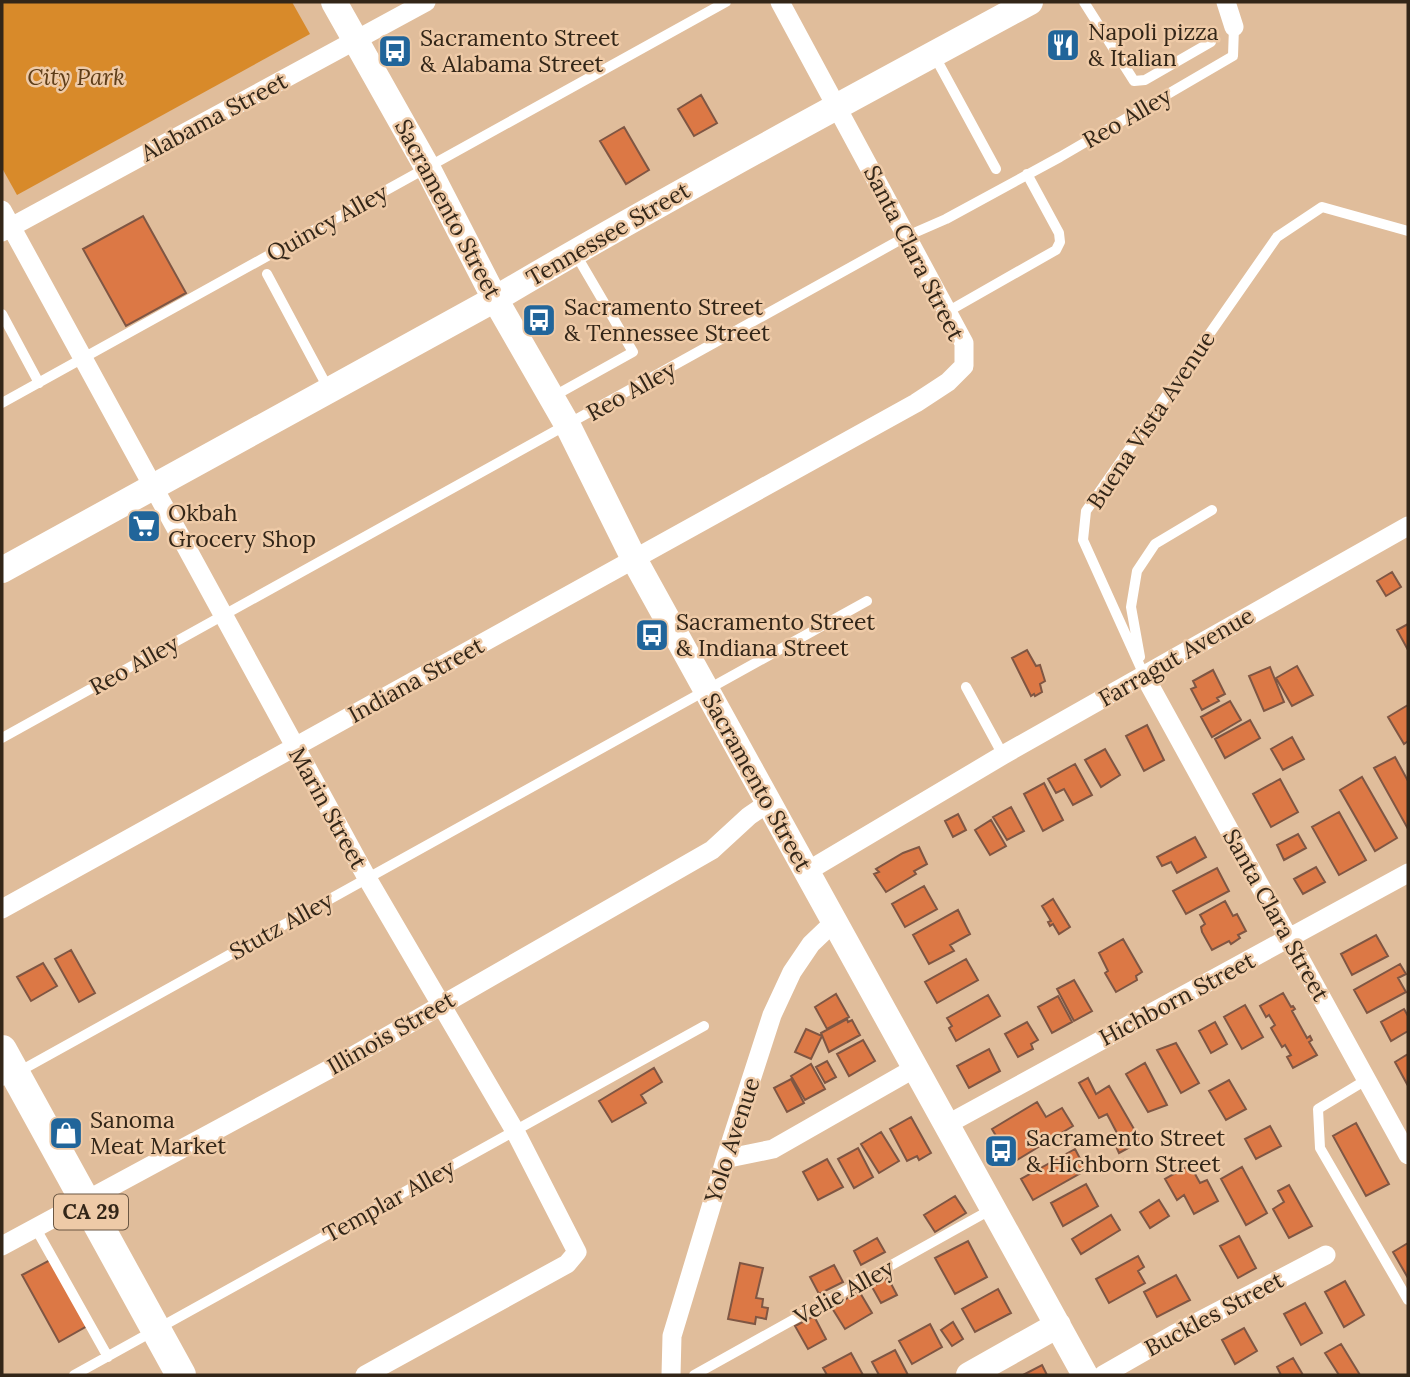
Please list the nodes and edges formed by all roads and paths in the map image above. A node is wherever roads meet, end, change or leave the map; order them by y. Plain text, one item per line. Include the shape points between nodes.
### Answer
1 (334, 2) edge
2 (426, 2) edge
3 (726, 2) edge
4 (780, 2) edge
5 (1030, 2) edge
6 (1084, 2) edge
7 (1226, 2) edge
8 (1234, 27) joint
9 (356, 41) junction
10 (1211, 43) dead end
11 (934, 54) junction
12 (838, 106) junction
13 (427, 167) junction
14 (996, 169) dead end
15 (1027, 174) junction
16 (5, 223) edge
17 (1408, 231) edge
18 (907, 236) junction
19 (575, 251) junction
20 (267, 274) dead end
21 (495, 299) junction
22 (947, 312) junction
23 (2, 314) edge
24 (84, 358) junction
25 (39, 383) junction
26 (328, 388) junction
27 (551, 398) junction
28 (2, 403) edge
29 (568, 426) junction
30 (829, 451) joint
31 (154, 486) junction
32 (1212, 510) dead end
33 (1408, 526) edge
34 (634, 559) junction
35 (5, 565) edge
36 (867, 601) dead end
37 (224, 615) junction
38 (1144, 675) junction
39 (966, 687) dead end
40 (706, 690) junction
41 (2, 738) edge
42 (295, 747) junction
43 (1003, 755) junction
44 (773, 812) junction
45 (817, 865) junction
46 (1408, 873) edge
47 (367, 878) junction
48 (2, 909) edge
49 (834, 922) junction
50 (1290, 938) junction
51 (441, 1005) junction
52 (704, 1026) dead end
53 (6, 1068) edge
54 (915, 1068) junction
55 (1366, 1080) junction
56 (946, 1125) junction
57 (515, 1131) junction
58 (727, 1154) junction
59 (1408, 1155) edge
60 (84, 1199) junction
61 (993, 1209) junction
62 (34, 1227) junction
63 (2, 1246) edge
64 (1326, 1255) dead end
65 (1408, 1300) edge
66 (1058, 1325) junction
67 (156, 1330) junction
68 (108, 1357) junction
69 (74, 1375) edge
70 (181, 1375) edge
71 (365, 1375) edge
72 (671, 1375) edge
73 (694, 1375) edge
74 (969, 1375) edge
75 (1085, 1375) edge
76 (1103, 1375) edge

1 - 9 main road, Sacramento Street
2 - 9 street, Alabama Street
3 - 13 lane, Quincy Alley
4 - 12 street, Santa Clara Street
5 - 11 main road, Tennessee Street
6 - 10 lane via 1134,81 1145,80
7 - 8 street
8 - 15 lane, Reo Alley via 1233,56
9 - 13 main road, Sacramento Street
9 - 16 street, Alabama Street
11 - 12 main road, Tennessee Street
11 - 14 lane
12 - 18 street, Santa Clara Street
12 - 19 main road, Tennessee Street
13 - 21 main road, Sacramento Street
13 - 24 lane, Quincy Alley
15 - 18 lane, Reo Alley
15 - 22 lane via 1059,233 1056,250
16 - 24 street, Marin Street
17 - 38 lane, Buena Vista Avenue via 1322,207 1277,237 1086,511 1083,540
18 - 22 street, Santa Clara Street
18 - 29 lane, Reo Alley
19 - 21 main road, Tennessee Street
19 - 27 lane via 633,352
20 - 26 lane
21 - 26 main road, Tennessee Street
21 - 27 main road, Sacramento Street
22 - 30 street, Santa Clara Street via 964,343 964,366 916,403
23 - 25 lane
24 - 25 lane, Quincy Alley
24 - 31 street, Marin Street
25 - 28 lane, Quincy Alley
26 - 31 main road, Tennessee Street
27 - 29 main road, Sacramento Street
29 - 34 main road, Sacramento Street
29 - 37 lane, Reo Alley
30 - 34 street, Indiana Street
31 - 35 main road, Tennessee Street
31 - 37 street, Marin Street
32 - 38 lane via 1155,544 1136,571 1131,607
33 - 38 street, Farragut Avenue
34 - 40 main road, Sacramento Street
34 - 42 street, Indiana Street
36 - 40 lane, Stutz Alley
37 - 41 lane, Reo Alley
37 - 42 street, Marin Street
38 - 43 street, Farragut Avenue
38 - 50 street, Santa Clara Street
39 - 43 lane
40 - 44 main road, Sacramento Street
40 - 47 lane, Stutz Alley
42 - 47 street, Marin Street
42 - 48 street, Indiana Street
43 - 45 street, Farragut Avenue
44 - 45 main road, Sacramento Street
44 - 51 street, Illinois Street via 748,816 712,850
45 - 49 main road, Sacramento Street via 820,896
46 - 50 street, Hichborn Street
47 - 51 street, Marin Street
47 - 53 lane, Stutz Alley
49 - 54 main road, Sacramento Street
49 - 58 street, Yolo Avenue via 792,972 772,1015
50 - 55 street, Santa Clara Street
50 - 56 street, Hichborn Street
51 - 57 street, Marin Street
51 - 60 street, Illinois Street
52 - 57 lane, Templar Alley
53 - 60 main road, CA 29
54 - 56 main road, Sacramento Street
54 - 58 street via 773,1149 734,1157
55 - 59 street, Santa Clara Street
55 - 65 lane via 1318,1109 1320,1148
56 - 61 main road, Sacramento Street
57 - 67 lane, Templar Alley
57 - 71 street, Marin Street via 577,1252 567,1264
58 - 72 street, Yolo Avenue via 672,1336
60 - 62 street, Illinois Street
60 - 67 main road, CA 29
61 - 66 main road, Sacramento Street
61 - 73 lane, Velie Alley
62 - 63 street, Illinois Street
62 - 68 lane
64 - 76 street, Buckles Street
66 - 74 main road
66 - 75 main road, Sacramento Street
67 - 68 lane, Templar Alley
67 - 70 main road, CA 29
68 - 69 lane, Templar Alley

